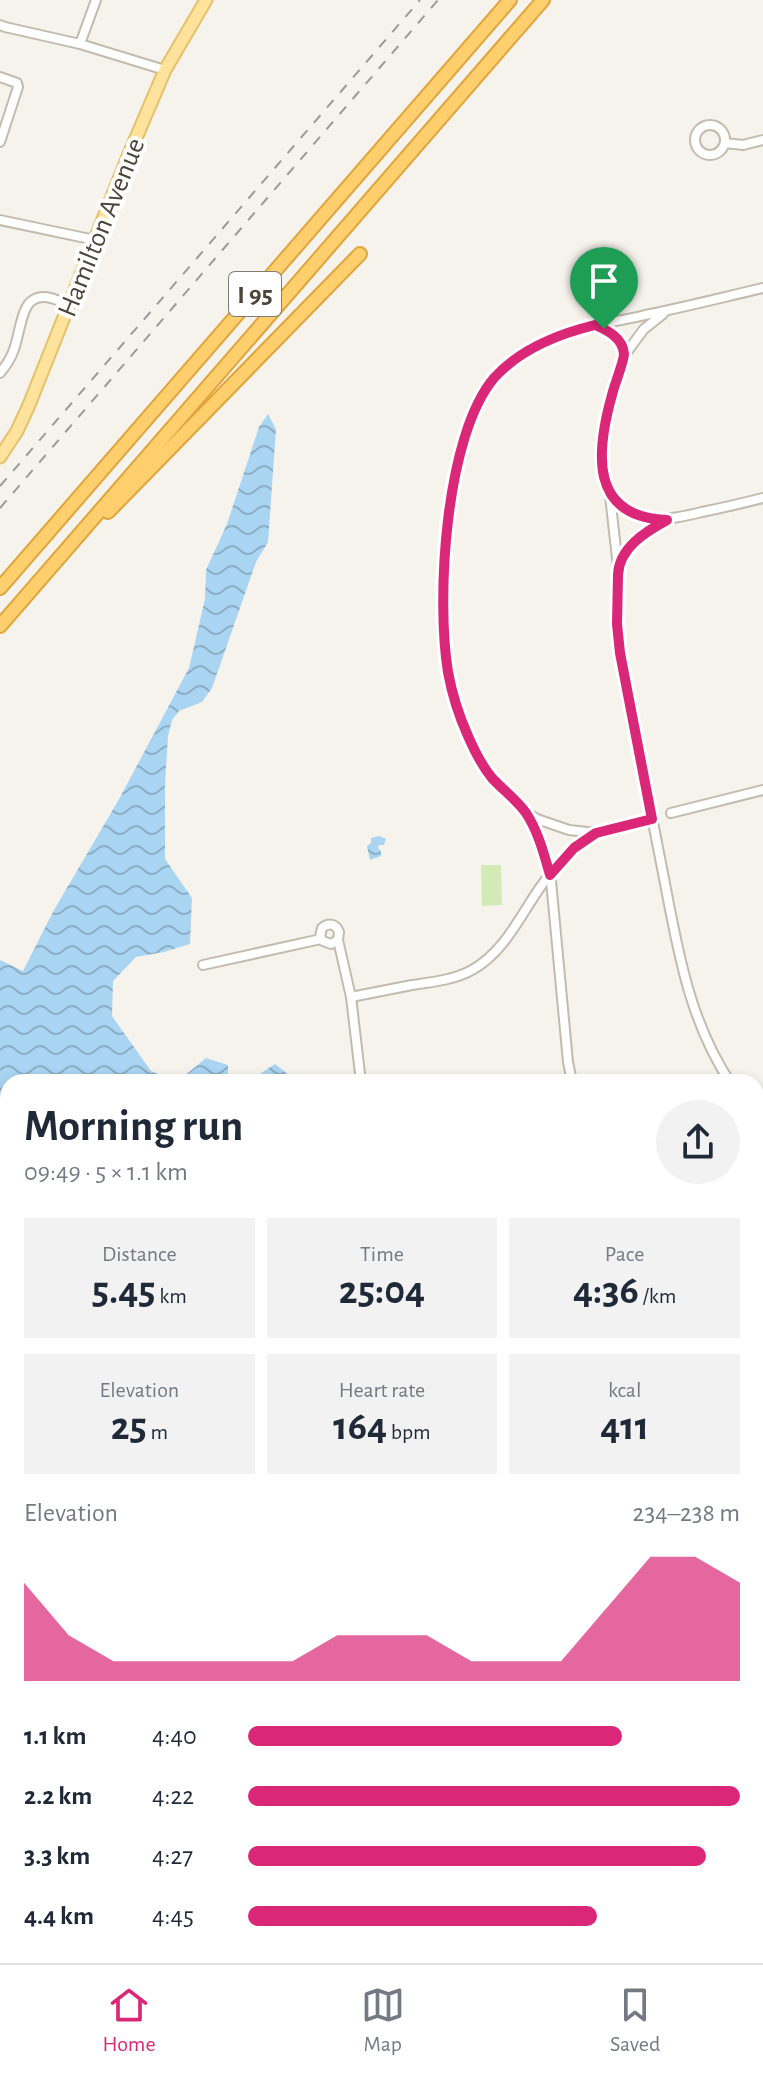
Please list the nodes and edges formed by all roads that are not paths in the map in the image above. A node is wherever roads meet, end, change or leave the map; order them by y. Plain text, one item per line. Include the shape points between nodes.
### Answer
1 (96, 0) edge
2 (206, 0) edge
3 (510, 0) edge
4 (543, 0) edge
5 (0, 25) edge
6 (80, 44) junction
7 (165, 70) junction
8 (0, 77) edge
9 (763, 140) edge
10 (0, 142) edge
11 (725, 143) dead end
12 (0, 220) edge
13 (95, 240) junction
14 (360, 254) dead end
15 (763, 288) edge
16 (69, 305) junction
17 (670, 309) junction
18 (595, 325) junction
19 (624, 356) junction
20 (0, 373) edge
21 (0, 457) edge
22 (610, 496) junction
23 (763, 498) edge
24 (667, 520) junction
25 (57, 561) junction
26 (618, 567) junction
27 (0, 588) edge
28 (0, 626) edge
29 (763, 790) edge
30 (524, 811) junction
31 (671, 813) dead end
32 (652, 819) junction
33 (596, 833) junction
34 (550, 875) junction
35 (321, 939) junction
36 (338, 940) junction
37 (203, 965) dead end
38 (351, 997) junction
39 (360, 1074) edge
40 (570, 1074) edge
41 (726, 1074) edge

1 - 6 street
2 - 7 main road, Hamilton Avenue
3 - 27 highway, I 95
4 - 25 highway, I 95
5 - 6 street
6 - 7 street
7 - 13 main road, Hamilton Avenue
8 - 10 street via 18,87
9 - 11 street
12 - 13 street
13 - 16 main road, Hamilton Avenue
14 - 25 highway
15 - 17 street
16 - 20 street via 49,297 30,301
16 - 21 main road, Hamilton Avenue via 29,405
17 - 18 street
17 - 19 street via 644,329
18 - 19 street via 618,339
18 - 30 street via 539,345 493,380 466,431 451,502 444,574 449,678 468,737 490,776
19 - 22 street via 603,435
22 - 24 street via 635,515
22 - 26 street
23 - 24 street
24 - 26 street via 637,539
25 - 28 highway, I 95
26 - 32 street via 620,653
29 - 31 street
30 - 33 street via 561,827
30 - 34 street
32 - 33 street
32 - 41 street via 686,985
33 - 34 street
34 - 38 street via 508,937 473,970
34 - 40 street
35 - 36 street via 329,944
35 - 36 street via 322,928 332,924 339,930
35 - 37 street
36 - 38 street
38 - 39 street

